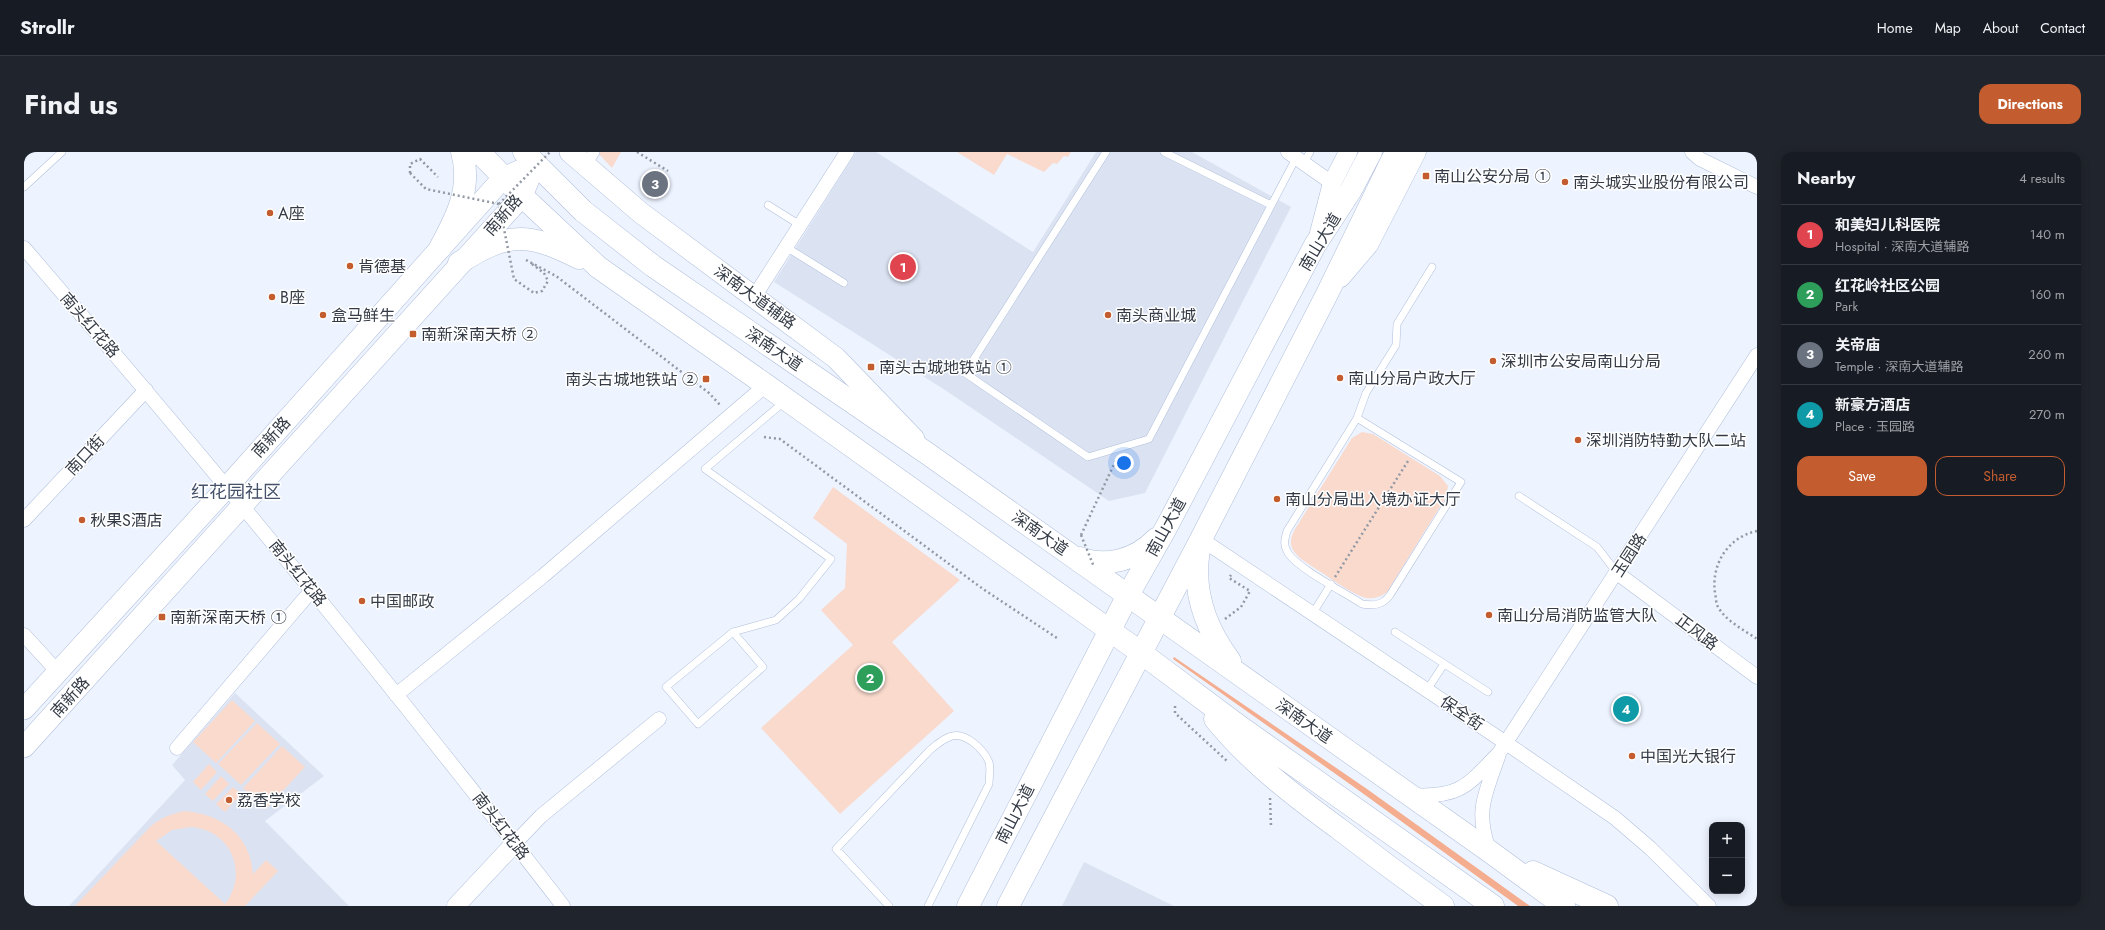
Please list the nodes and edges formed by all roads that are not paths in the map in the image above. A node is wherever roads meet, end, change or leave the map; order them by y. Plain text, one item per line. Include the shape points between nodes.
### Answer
1 (62, 152) edge
2 (462, 152) edge
3 (479, 152) edge
4 (847, 152) edge
5 (1106, 152) edge
6 (1164, 152) edge
7 (1348, 152) edge
8 (1371, 152) edge
9 (1396, 152) edge
10 (1417, 152) edge
11 (1698, 154) edge
12 (536, 156) edge
13 (583, 157) edge
14 (1299, 157) edge
15 (504, 178) junction
16 (1332, 183) junction
17 (24, 187) edge
18 (1757, 187) edge
19 (522, 196) junction
20 (768, 205) dead end
21 (1271, 205) junction
22 (800, 225) junction
23 (1315, 245) junction
24 (786, 247) junction
25 (24, 248) edge
26 (440, 248) junction
27 (459, 264) junction
28 (598, 267) junction
29 (1432, 267) dead end
30 (844, 283) dead end
31 (1327, 294) junction
32 (754, 297) junction
33 (1757, 355) edge
34 (766, 385) junction
35 (146, 390) junction
36 (787, 400) junction
37 (1358, 418) junction
38 (928, 454) junction
39 (227, 487) junction
40 (1519, 496) dead end
41 (243, 506) junction
42 (24, 520) edge
43 (1166, 528) junction
44 (1201, 539) junction
45 (1068, 553) junction
46 (1617, 573) junction
47 (1331, 584) junction
48 (312, 590) junction
49 (1128, 595) junction
50 (1313, 613) junction
51 (1160, 618) junction
52 (1109, 631) junction
53 (733, 632) junction
54 (1395, 632) dead end
55 (24, 635) edge
56 (1140, 652) junction
57 (1444, 664) junction
58 (58, 672) junction
59 (1757, 677) edge
60 (1249, 681) junction
61 (1427, 690) junction
62 (1488, 692) dead end
63 (1194, 693) junction
64 (396, 695) junction
65 (24, 709) edge
66 (659, 719) dead end
67 (24, 747) edge
68 (177, 748) dead end
69 (1503, 748) junction
70 (1409, 795) junction
71 (515, 843) junction
72 (1489, 851) junction
73 (1397, 873) junction
74 (456, 906) edge
75 (563, 906) edge
76 (889, 906) edge
77 (928, 906) edge
78 (968, 906) edge
79 (1008, 906) edge
80 (1443, 906) edge
81 (1492, 906) edge
82 (1564, 906) edge
83 (1607, 906) edge
84 (1708, 906) edge

1 - 17 lane
2 - 26 main road via 466,165 464,194 456,220
3 - 15 main road
4 - 22 street
5 - 21 lane via 965,373 1088,456 1149,440
6 - 21 lane
7 - 16 street
8 - 23 main road, 南山大道 via 1351,190
9 - 31 main road, 南山大道
10 - 31 street via 1369,245
11 - 18 street
12 - 15 main road, 南新路
12 - 19 main road, 南新路
12 - 38 main road, 深南大道 via 583,211 653,266
13 - 32 main road, 深南大道辅路 via 642,213
14 - 16 street
14 - 21 lane
15 - 19 main road
15 - 26 main road, 南新路
16 - 23 street
19 - 27 main road, 南新路
19 - 28 main road
20 - 22 lane
22 - 24 street
23 - 43 main road, 南山大道
24 - 30 lane
24 - 32 street
25 - 35 street, 南头红花路
26 - 39 main road, 南新路
27 - 28 main road via 494,243 515,239 543,242
27 - 41 main road, 南新路
28 - 34 main road
29 - 37 lane via 1397,324 1396,345 1366,393
31 - 44 main road, 南山大道
32 - 38 main road, 深南大道辅路 via 836,358
33 - 46 street, 玉园路
34 - 36 main road
34 - 64 street via 543,576
35 - 39 street, 南头红花路
35 - 42 street, 南口街
36 - 52 main road
36 - 53 lane via 705,469 831,559 799,599 776,620
37 - 47 lane via 1284,538 1287,553 1292,559
37 - 47 lane via 1461,482 1386,601 1380,604 1362,604
38 - 45 main road, 深南大道
39 - 41 street, 南头红花路
39 - 58 main road, 南新路
40 - 46 lane via 1597,547
41 - 48 street, 南头红花路
41 - 67 main road, 南新路
43 - 45 main road via 1150,546 1121,560 1104,563
43 - 49 main road, 南山大道
44 - 50 street, 保全街
44 - 51 main road, 南山大道
44 - 60 main road via 1197,581 1207,623 1216,643
45 - 49 main road, 深南大道
46 - 59 street, 正风路
46 - 69 street, 玉园路
47 - 50 lane
48 - 64 street, 南头红花路
48 - 68 street
49 - 51 main road, 深南大道
49 - 52 main road, 南山大道
50 - 61 street, 保全街
51 - 56 main road, 南山大道
51 - 60 main road, 深南大道
52 - 56 main road
52 - 78 main road, 南山大道
53 - 53 lane via 666,687 698,724 763,668
54 - 57 lane
55 - 58 street
56 - 63 main road
56 - 79 main road, 南山大道
57 - 61 lane
57 - 62 lane
58 - 65 main road, 南新路
60 - 70 main road, 深南大道
61 - 69 street, 保全街
63 - 73 main road via 1262,770
63 - 81 main road
64 - 71 street, 南头红花路
66 - 71 street via 541,816
69 - 70 street via 1463,787 1449,794
69 - 72 street via 1482,807 1481,821
69 - 84 street, 保全街 via 1615,818 1650,848
70 - 72 main road, 深南大道
71 - 74 street
71 - 75 street, 南头红花路
72 - 82 main road, 深南大道
72 - 83 main road
73 - 80 main road
73 - 81 main road
76 - 77 lane via 836,849 930,750 953,735 966,738 981,749 989,763 989,784

